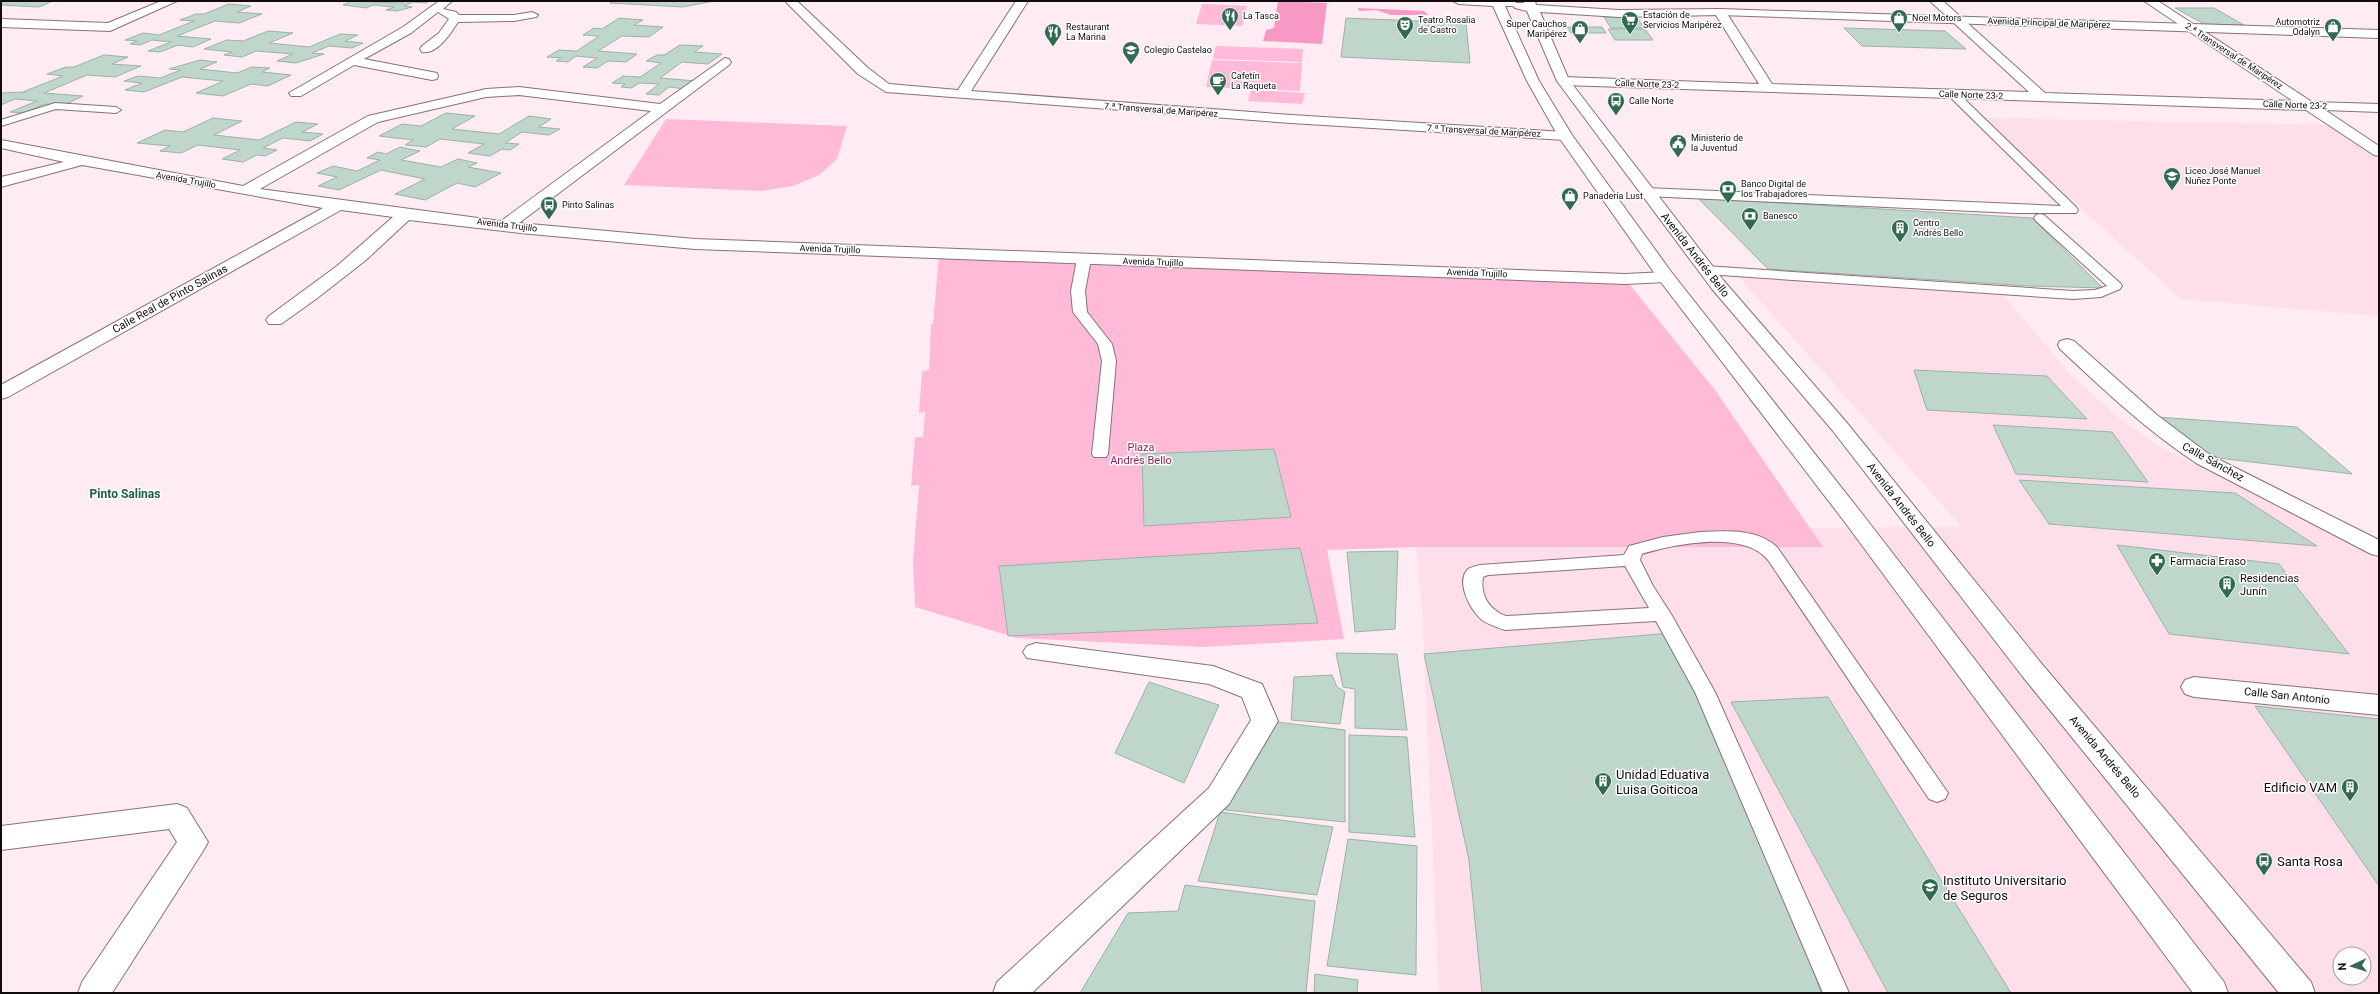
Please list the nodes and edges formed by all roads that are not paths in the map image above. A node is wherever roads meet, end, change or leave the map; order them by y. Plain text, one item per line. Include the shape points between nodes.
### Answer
1 (171, 1) edge
2 (446, 1) edge
3 (792, 1) edge
4 (1022, 1) edge
5 (1459, 1) edge
6 (1936, 1) edge
7 (2150, 1) edge
8 (1498, 2) edge
9 (1530, 4) edge
10 (435, 10) junction
11 (1720, 12) junction
12 (532, 15) dead end
13 (455, 19) junction
14 (1957, 20) junction
15 (1, 23) edge
16 (2194, 29) junction
17 (2379, 34) edge
18 (426, 49) dead end
19 (352, 61) junction
20 (725, 62) dead end
21 (432, 76) dead end
22 (1563, 81) junction
23 (1768, 88) junction
24 (296, 93) dead end
25 (1953, 94) junction
26 (962, 95) junction
27 (2042, 97) junction
28 (2309, 105) junction
29 (663, 108) junction
30 (2379, 108) edge
31 (116, 110) dead end
32 (1, 123) edge
33 (1564, 136) junction
34 (1, 144) edge
35 (17, 147) junction
36 (2378, 152) edge
37 (1, 157) edge
38 (82, 162) junction
39 (1, 182) edge
40 (247, 190) junction
41 (1646, 192) junction
42 (339, 205) junction
43 (406, 213) junction
44 (2040, 218) dead end
45 (506, 225) junction
46 (1084, 260) junction
47 (1706, 270) junction
48 (1666, 277) junction
49 (275, 320) dead end
50 (2067, 346) dead end
51 (1, 392) edge
52 (1100, 454) dead end
53 (2379, 549) edge
54 (1631, 560) junction
55 (1662, 614) junction
56 (1036, 652) dead end
57 (2194, 687) dead end
58 (2379, 705) edge
59 (1938, 794) dead end
60 (1, 838) edge
61 (94, 993) edge
62 (1009, 993) edge
63 (1836, 993) edge
64 (2212, 993) edge
65 (2299, 993) edge

1 - 15 street via 110,27
2 - 10 street
3 - 26 street, 7.ª Transversal de Maripérez via 863,71 886,88
4 - 26 street
5 - 8 street, Avenida Principal de Maripérez
6 - 14 street
7 - 16 street, 2.ª Transversal de Maripérez
8 - 9 street, Avenida Principal de Maripérez
8 - 33 street via 1533,81
9 - 11 street, Avenida Principal de Maripérez via 1678,14
9 - 22 street, Avenida Andrés Bello
10 - 13 street via 452,14
10 - 19 street via 407,30
11 - 14 street, Avenida Principal de Maripérez
11 - 23 street
12 - 13 street via 507,19
13 - 18 street via 443,36
14 - 16 street, Avenida Principal de Maripérez
14 - 27 street
16 - 17 street, Avenida Principal de Maripérez
16 - 28 street, 2.ª Transversal de Maripérez
19 - 21 street
19 - 24 street
20 - 29 street
22 - 23 street, Calle Norte 23-2
22 - 41 street, Avenida Andrés Bello
23 - 25 street, Calle Norte 23-2
25 - 27 street, Calle Norte 23-2
25 - 41 lane via 2072,210
26 - 33 street, 7.ª Transversal de Maripérez
27 - 28 street, Calle Norte 23-2
28 - 30 street, Calle Norte 23-2
28 - 36 street, 2.ª Transversal de Maripérez
29 - 40 street via 519,91 486,93 373,119
29 - 45 street
31 - 32 lane via 55,106
33 - 48 street
34 - 35 street, Avenida Trujillo
35 - 37 street
35 - 38 street, Avenida Trujillo
38 - 39 street
38 - 40 street, Avenida Trujillo
40 - 42 street, Avenida Trujillo
41 - 47 street, Avenida Andrés Bello
42 - 43 street, Avenida Trujillo
42 - 51 street, Calle Real de Pinto Salinas
43 - 45 street, Avenida Trujillo
43 - 49 street via 378,243 310,297
44 - 47 lane via 2115,286 2110,291 2099,294 2074,294
45 - 46 street, Avenida Trujillo via 695,244
46 - 48 street, Avenida Trujillo via 1625,279
46 - 52 lane via 1078,291 1080,312 1105,344 1109,361
47 - 65 street, Avenida Andrés Bello via 1840,427 2032,670
48 - 64 street via 1852,516
50 - 53 street, Calle Sánchez via 2155,426 2203,459
54 - 55 lane via 1644,587
54 - 55 lane via 1486,569 1475,573 1473,591 1480,607 1492,620 1504,623
54 - 59 lane via 1635,550 1673,540 1738,538 1762,544 1774,556
55 - 63 lane via 1705,692
56 - 62 street via 1213,675 1253,691 1265,721 1219,796
57 - 58 street, Calle San Antonio
60 - 61 street via 177,816 193,842

